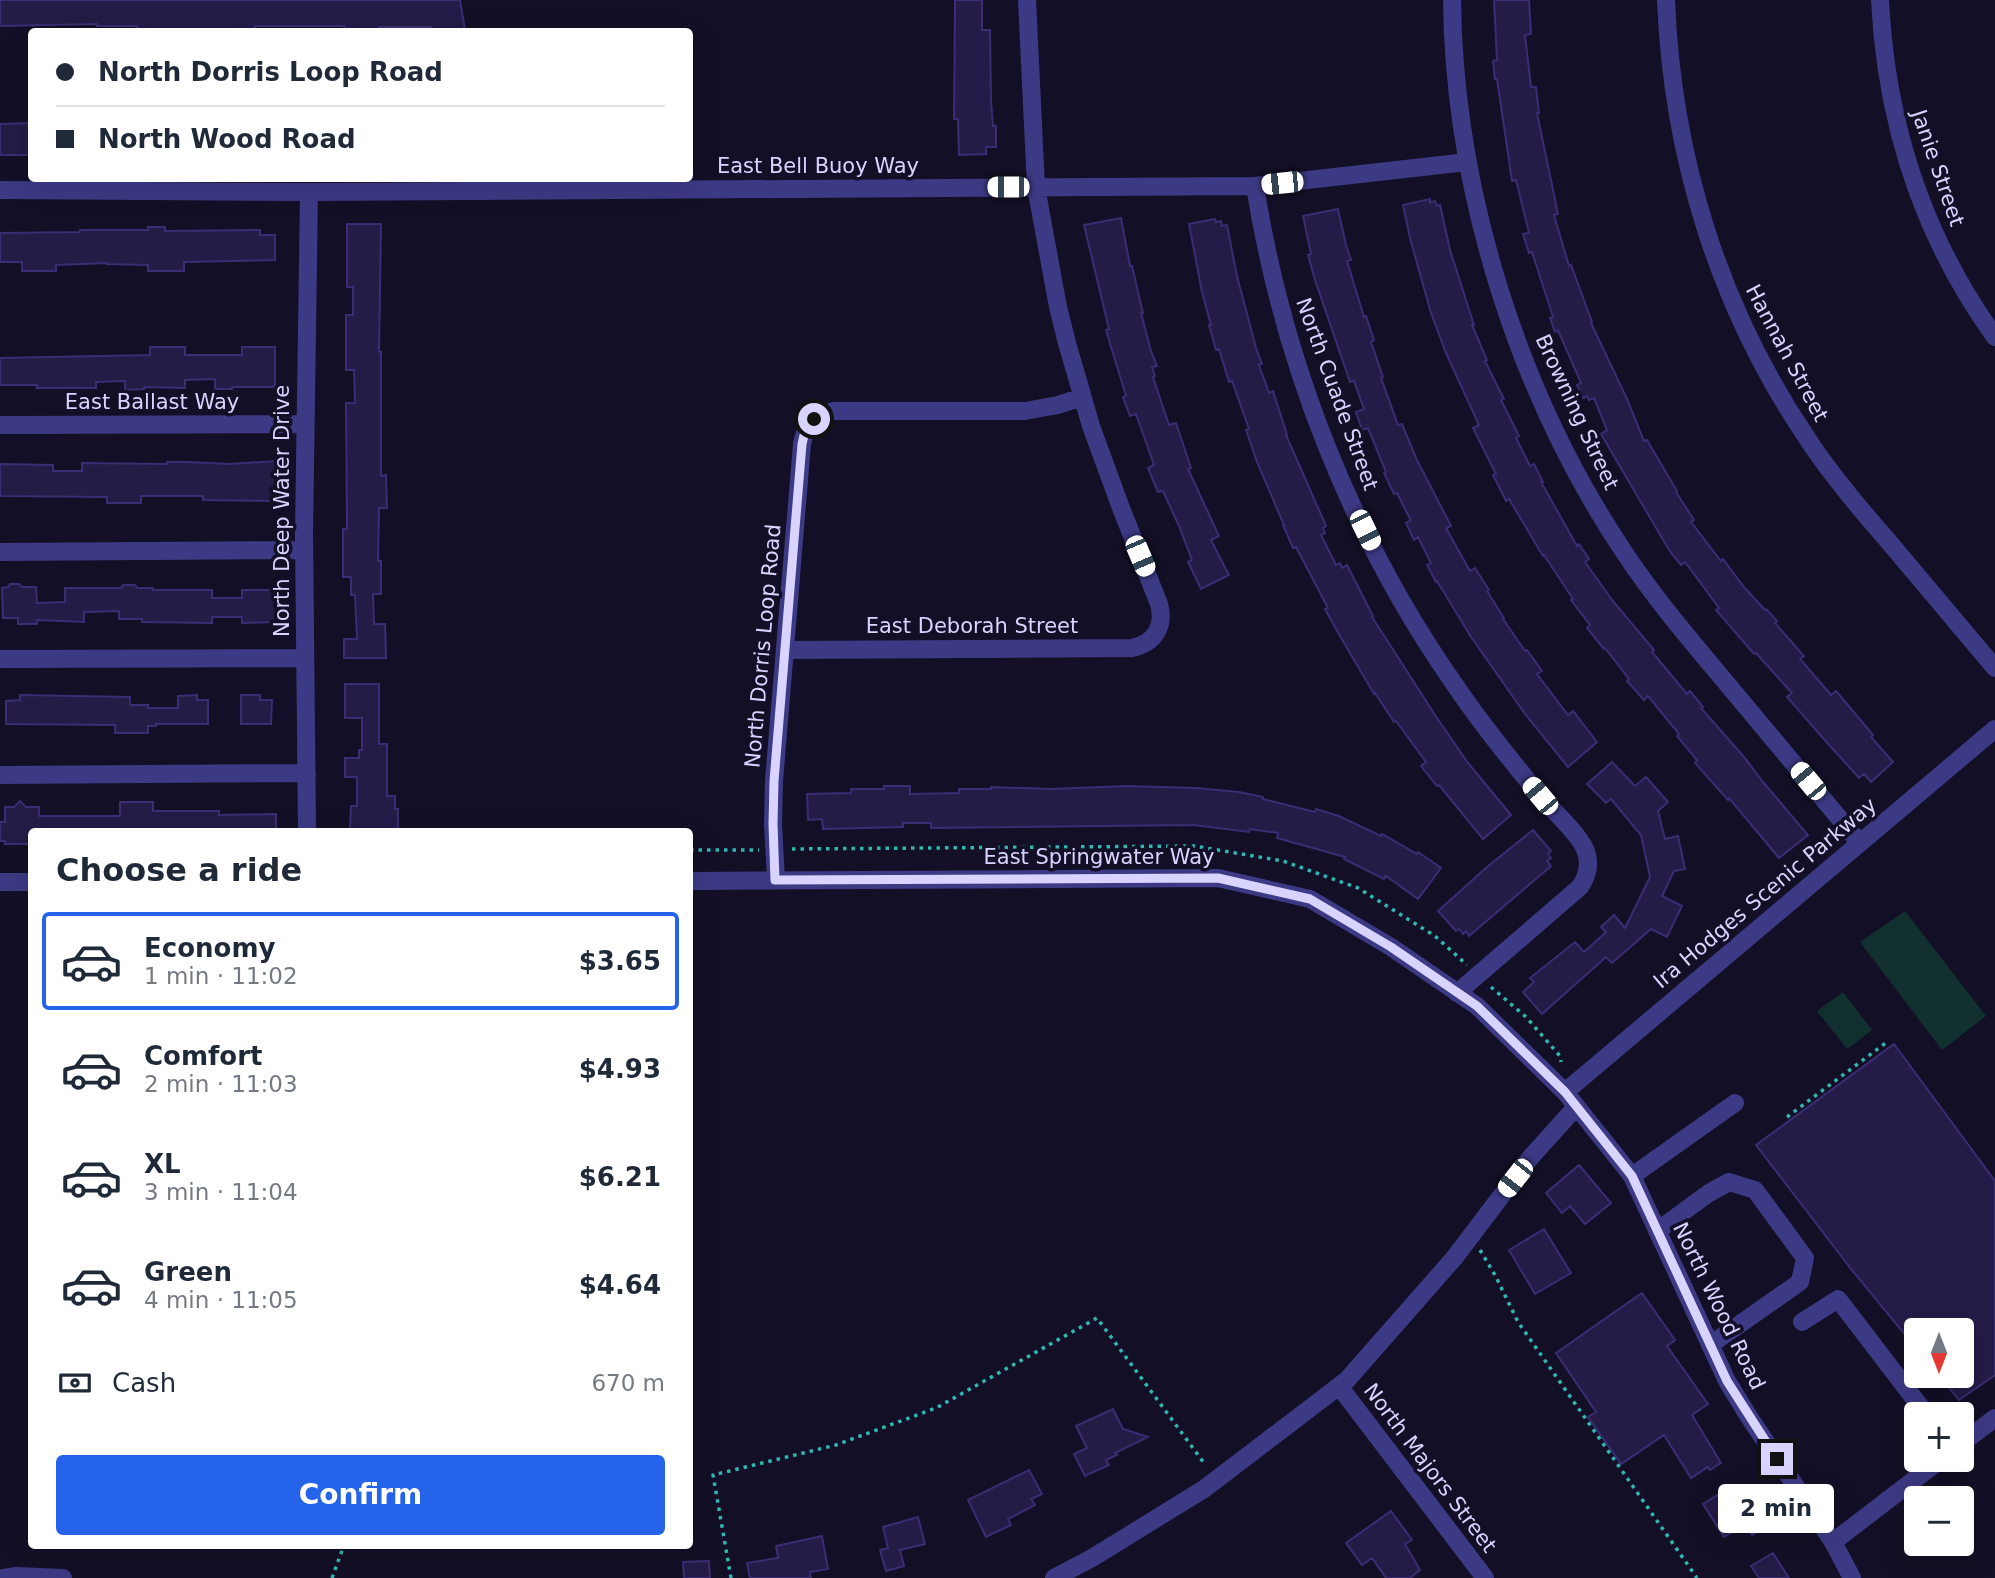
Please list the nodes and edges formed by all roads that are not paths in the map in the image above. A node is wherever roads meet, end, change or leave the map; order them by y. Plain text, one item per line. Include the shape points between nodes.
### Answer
1 (1027, 0) edge
2 (1452, 0) edge
3 (1666, 0) edge
4 (1880, 0) edge
5 (1468, 162) junction
6 (1255, 186) junction
7 (1036, 187) junction
8 (0, 190) edge
9 (309, 192) junction
10 (1995, 337) edge
11 (1082, 397) junction
12 (305, 424) junction
13 (0, 425) edge
14 (304, 550) junction
15 (0, 552) edge
16 (785, 650) junction
17 (304, 658) junction
18 (0, 659) edge
19 (1995, 668) edge
20 (1995, 729) edge
21 (307, 773) junction
22 (0, 775) edge
23 (307, 828) edge
24 (1860, 843) junction
25 (775, 880) junction
26 (693, 881) edge
27 (0, 882) edge
28 (28, 882) edge
29 (1457, 993) junction
30 (1565, 1092) junction
31 (1735, 1103) dead end
32 (1576, 1107) junction
33 (1632, 1176) junction
34 (1657, 1231) junction
35 (1802, 1322) dead end
36 (1710, 1345) junction
37 (1339, 1386) junction
38 (1917, 1402) edge
39 (1995, 1418) edge
40 (1974, 1434) edge
41 (1924, 1472) edge
42 (1833, 1542) junction
43 (4, 1578) edge
44 (62, 1578) edge
45 (1054, 1578) edge
46 (1485, 1578) edge
47 (1852, 1578) edge

1 - 7 street
2 - 5 street, Browning Street via 1457,98
3 - 19 street, Hannah Street via 1677,111 1695,195 1753,347 1830,471
4 - 10 street, Janie Street via 1893,111 1917,191 1955,274
5 - 6 street, East Bell Buoy Way
5 - 24 street, Browning Street via 1486,244 1515,332 1585,489 1664,608
6 - 7 street, East Bell Buoy Way
6 - 29 street, North Cuade Street via 1269,266 1289,338 1332,457 1372,545 1422,635 1476,716 1580,840 1588,856 1580,887
7 - 9 street, East Bell Buoy Way
7 - 11 street via 1058,307
8 - 9 street, East Bell Buoy Way
9 - 12 street, North Deep Water Drive
11 - 16 street, North Dorris Loop Road via 1025,411 834,411 814,419 802,444
11 - 16 street, East Deborah Street via 1159,604 1161,620 1155,636 1132,648
12 - 13 street, East Ballast Way
12 - 14 street, North Deep Water Drive
14 - 15 street
14 - 17 street, North Deep Water Drive
16 - 25 street, North Dorris Loop Road via 774,781
17 - 18 street
17 - 21 street, North Deep Water Drive
20 - 24 street, Ira Hodges Scenic Parkway
21 - 22 street
21 - 23 street, North Deep Water Drive
24 - 30 street, Ira Hodges Scenic Parkway
25 - 26 street, East Springwater Way
25 - 29 street, East Springwater Way via 1218,878 1310,899
27 - 28 street
29 - 30 street, East Springwater Way via 1477,1006
30 - 32 street, North Wood Road
31 - 33 street
32 - 33 street, North Wood Road
32 - 37 street via 1530,1158 1455,1257
33 - 34 street, North Wood Road
34 - 36 street, North Wood Road
34 - 36 street via 1729,1182 1755,1190 1805,1258 1800,1282
35 - 38 street via 1838,1299
36 - 42 street, North Wood Road via 1749,1417
37 - 45 street via 1205,1489
37 - 46 street, North Majors Street
39 - 40 street
41 - 42 street
42 - 47 street, North Wood Road
43 - 44 street

